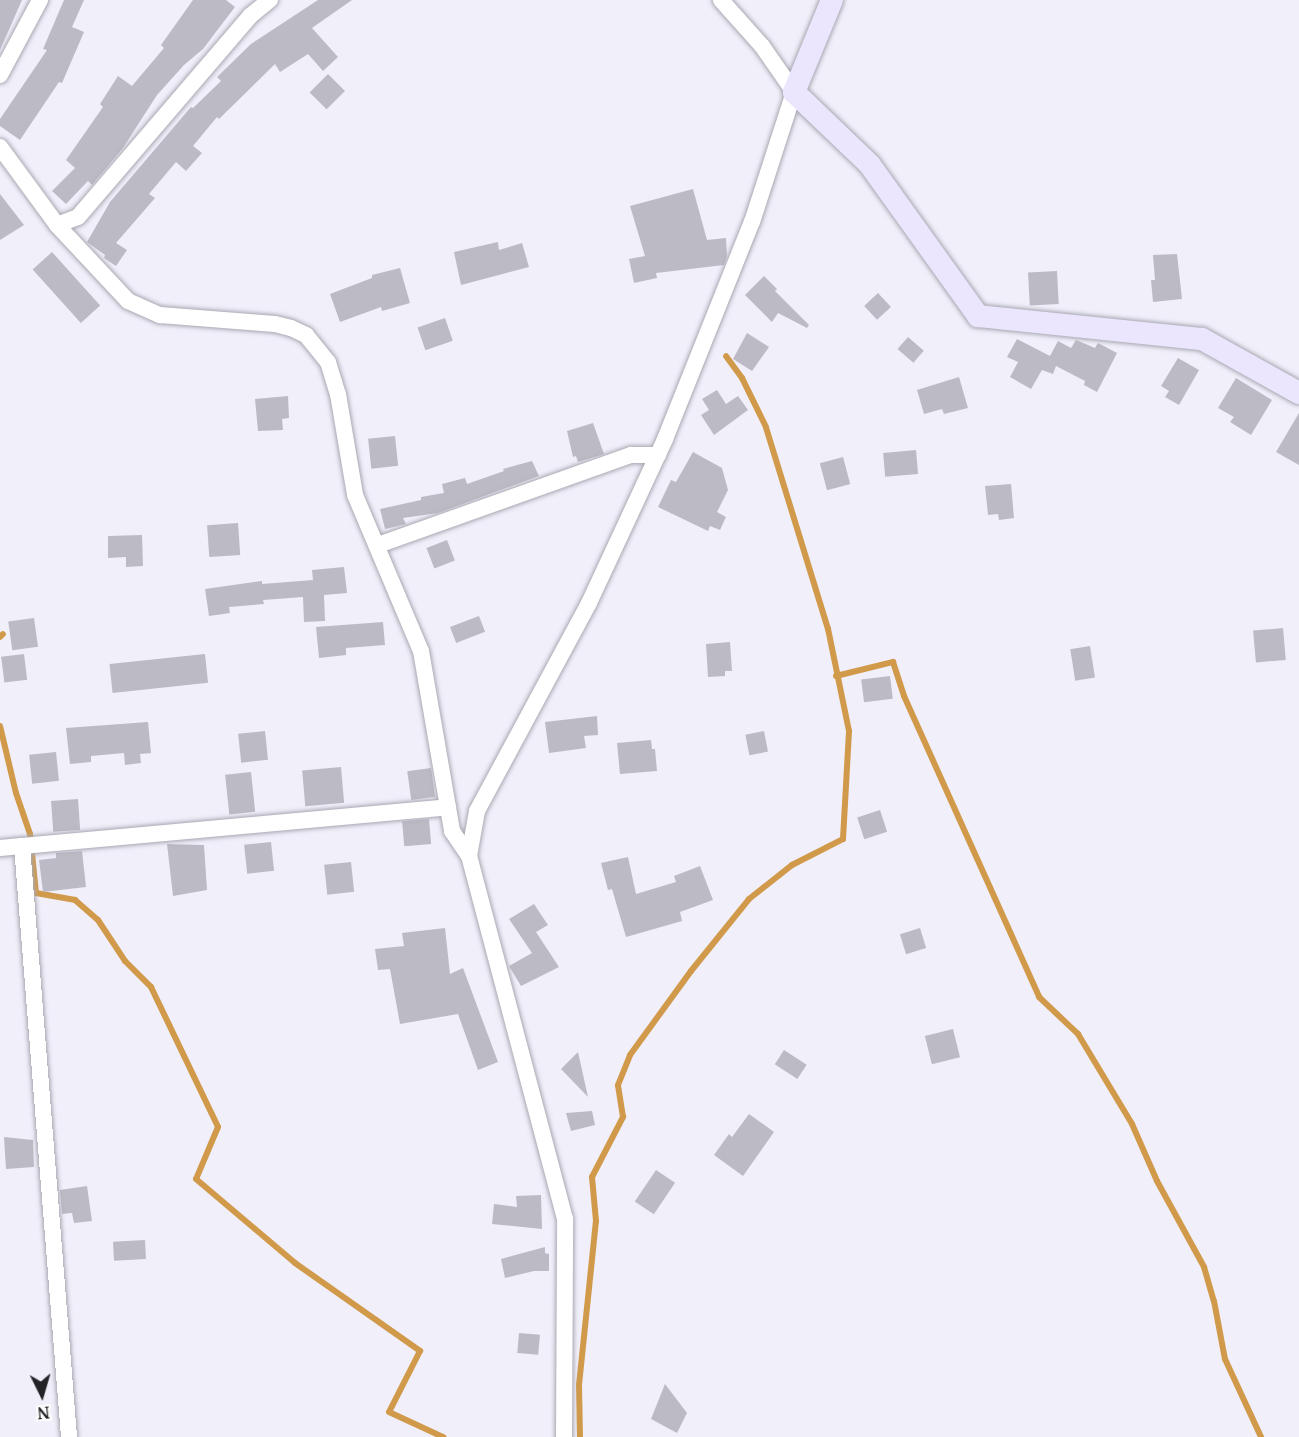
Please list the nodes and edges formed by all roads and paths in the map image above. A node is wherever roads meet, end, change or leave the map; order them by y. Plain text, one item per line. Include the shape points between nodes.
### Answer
1 (40, 0) edge
2 (270, 0) edge
3 (721, 0) edge
4 (832, 0) edge
5 (0, 75) edge
6 (794, 92) junction
7 (0, 147) edge
8 (57, 225) junction
9 (1299, 393) edge
10 (658, 455) junction
11 (378, 545) junction
12 (448, 807) junction
13 (22, 846) junction
14 (0, 848) edge
15 (469, 856) junction
16 (69, 1437) edge
17 (564, 1437) edge

1 - 5 street
2 - 8 street via 250,16 78,217
3 - 6 street via 762,46
4 - 6 street
6 - 9 street via 870,165 978,316 1202,339
6 - 10 street via 752,222
7 - 8 street
8 - 11 street via 128,301 143,310 177,317 275,324 306,335 328,362 335,378 355,495
10 - 11 street via 631,455
10 - 15 street via 589,603 477,811
11 - 12 street via 421,651
12 - 13 street
12 - 15 street via 452,831
13 - 14 street
13 - 16 street
15 - 17 street via 565,1219

